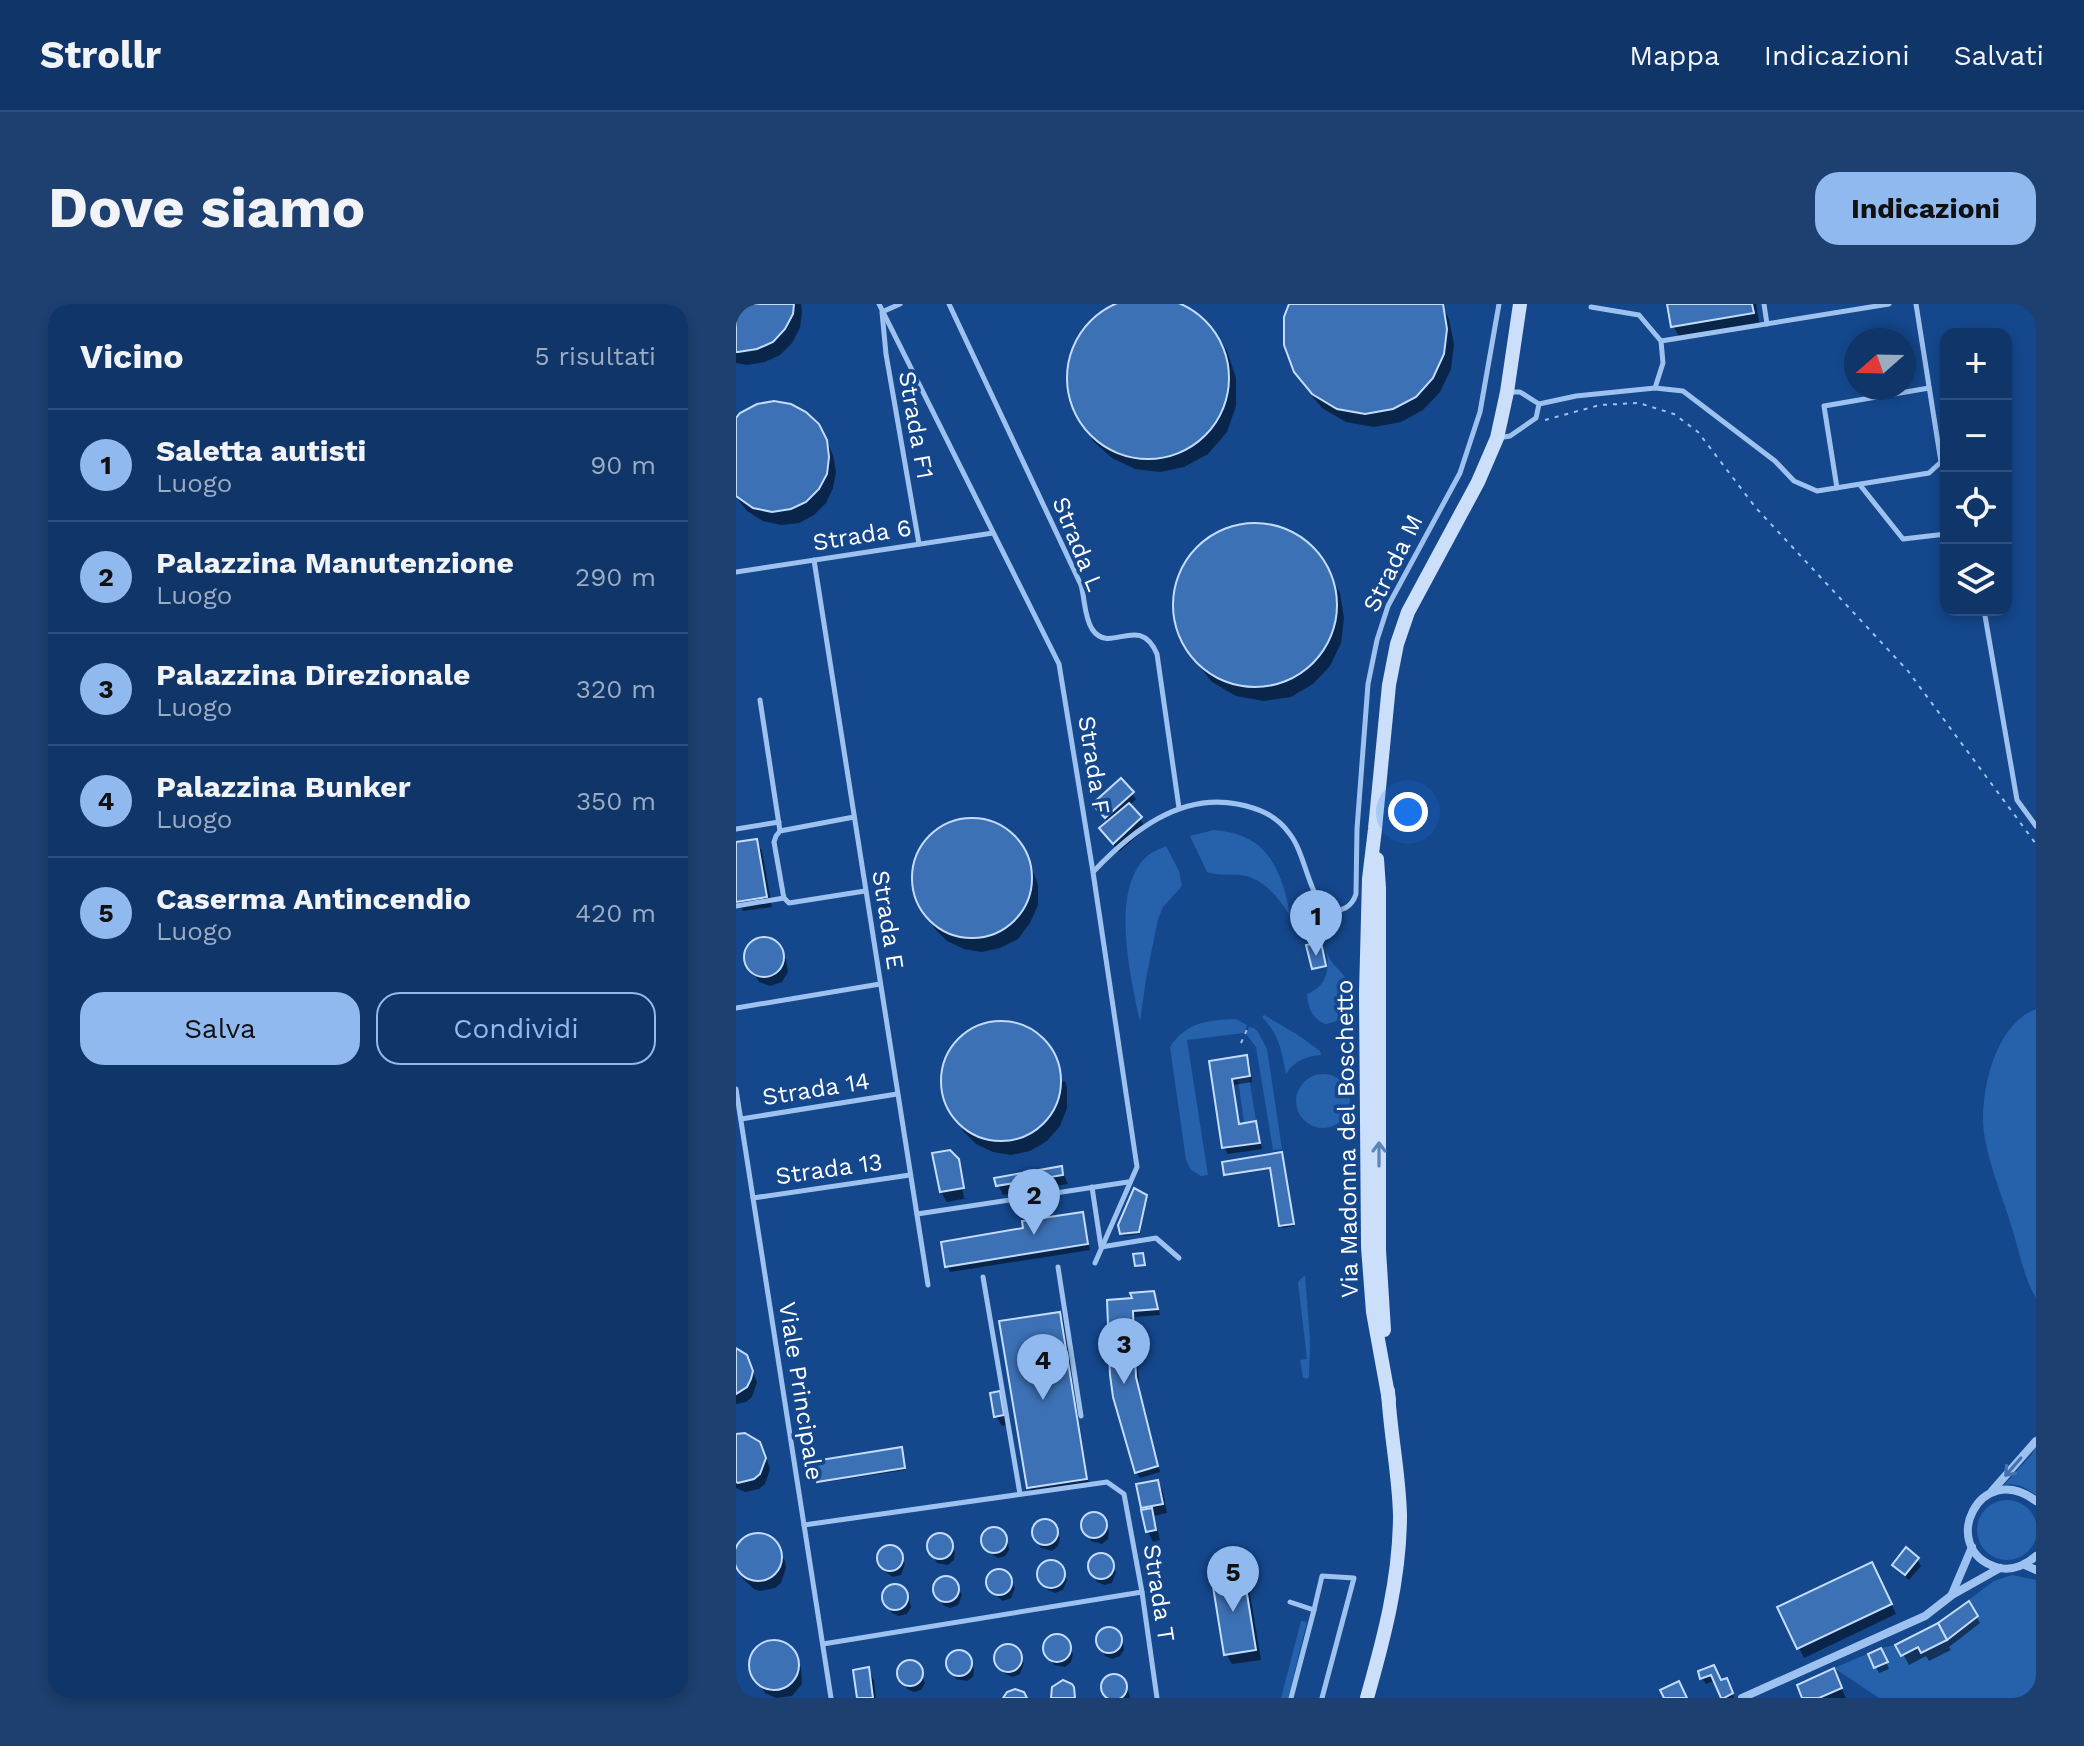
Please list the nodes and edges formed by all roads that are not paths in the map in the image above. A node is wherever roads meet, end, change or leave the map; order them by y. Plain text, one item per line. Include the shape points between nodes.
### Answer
1 (879, 304) edge
2 (900, 304) edge
3 (949, 304) edge
4 (1499, 304) edge
5 (1520, 304) edge
6 (1764, 304) edge
7 (1889, 304) edge
8 (1916, 304) edge
9 (1591, 307) dead end
10 (882, 312) junction
11 (1767, 324) junction
12 (1661, 341) junction
13 (1655, 388) junction
14 (1929, 388) junction
15 (1507, 392) junction
16 (1539, 404) junction
17 (1497, 438) junction
18 (1859, 484) junction
19 (1837, 488) junction
20 (993, 533) junction
21 (1940, 535) edge
22 (919, 544) junction
23 (814, 560) junction
24 (736, 572) edge
25 (1985, 616) edge
26 (760, 700) dead end
27 (1179, 808) junction
28 (854, 817) junction
29 (779, 822) junction
30 (2036, 826) edge
31 (736, 829) edge
32 (780, 831) junction
33 (1093, 872) junction
34 (865, 891) junction
35 (784, 898) junction
36 (736, 906) edge
37 (880, 984) junction
38 (736, 1008) edge
39 (736, 1089) edge
40 (897, 1094) junction
41 (741, 1119) junction
42 (910, 1175) junction
43 (1129, 1181) junction
44 (1092, 1187) junction
45 (753, 1198) junction
46 (916, 1214) junction
47 (1101, 1247) junction
48 (1179, 1258) dead end
49 (1095, 1263) dead end
50 (1058, 1267) dead end
51 (983, 1277) dead end
52 (928, 1285) dead end
53 (1081, 1416) dead end
54 (2036, 1441) edge
55 (1990, 1493) junction
56 (1020, 1494) junction
57 (2036, 1501) edge
58 (804, 1525) junction
59 (1972, 1547) junction
60 (2036, 1556) edge
61 (2025, 1565) junction
62 (2000, 1568) junction
63 (2036, 1570) edge
64 (1142, 1592) junction
65 (1952, 1595) junction
66 (1290, 1602) dead end
67 (1314, 1610) junction
68 (823, 1644) junction
69 (831, 1698) edge
70 (1157, 1698) edge
71 (1291, 1698) edge
72 (1322, 1698) edge
73 (1367, 1698) edge
74 (1742, 1698) edge

1 - 10 lane, Strada F
2 - 10 lane
3 - 27 lane, Strada L via 1081,585 1094,633 1111,639 1140,635 1153,645
4 - 27 lane, Strada M via 1480,412 1460,473 1388,606 1377,640 1368,684 1353,902 1331,911 1322,906 1290,834 1272,816 1225,801
5 - 15 main road, Via Madonna del Boschetto
6 - 11 lane
7 - 11 lane
8 - 14 lane
9 - 12 lane via 1639,315
10 - 20 lane, Strada F
10 - 22 lane, Strada F1
11 - 12 lane
12 - 13 lane via 1663,363
13 - 16 lane
13 - 19 lane via 1683,391 1794,481 1817,491
14 - 18 lane via 1941,462 1929,473
14 - 19 lane via 1824,406
15 - 16 lane via 1520,392
15 - 17 main road, Via Madonna del Boschetto
16 - 17 lane via 1536,418 1510,436
17 - 73 main road, Via Madonna del Boschetto via 1408,612 1389,685 1375,829 1379,1250 1400,1537 1385,1637
18 - 19 lane
18 - 21 lane via 1903,539
20 - 22 lane, Strada 6
20 - 33 lane, Strada F via 1059,664
22 - 23 lane, Strada 6
23 - 24 lane, Strada 6
23 - 28 lane, Strada E
25 - 30 lane via 2017,800
26 - 29 lane
27 - 33 lane via 1132,836
28 - 32 lane
28 - 34 lane, Strada E
29 - 31 lane
29 - 32 lane
32 - 35 lane via 774,842
33 - 43 lane, Strada F via 1137,1167
34 - 35 lane via 792,903
34 - 37 lane, Strada E
35 - 36 lane
37 - 38 lane
37 - 40 lane, Strada E
39 - 41 lane, Viale Principale
40 - 41 lane, Strada 14
40 - 42 lane, Strada E
41 - 45 lane, Viale Principale
42 - 45 lane, Strada 13
42 - 46 lane, Strada E
43 - 44 lane
43 - 47 lane, Strada F
44 - 46 lane
44 - 47 lane
45 - 58 lane, Viale Principale
46 - 52 lane, Strada E
47 - 48 lane via 1156,1238
47 - 49 lane, Strada F
50 - 53 lane
51 - 56 lane
54 -> 55 street
55 - 57 street via 2014,1490
55 - 59 street via 1972,1510
56 - 58 lane
56 - 64 lane, Strada T via 1107,1482 1124,1494
58 - 68 lane, Viale Principale
59 - 62 street
59 - 65 street
60 - 61 street
61 - 62 street
61 - 63 street
62 - 65 street
64 - 68 lane
64 - 70 lane, Strada T
65 - 74 street via 1925,1616
66 - 67 lane
67 - 71 lane
67 - 72 lane via 1322,1576 1354,1578
68 - 69 lane, Viale Principale

